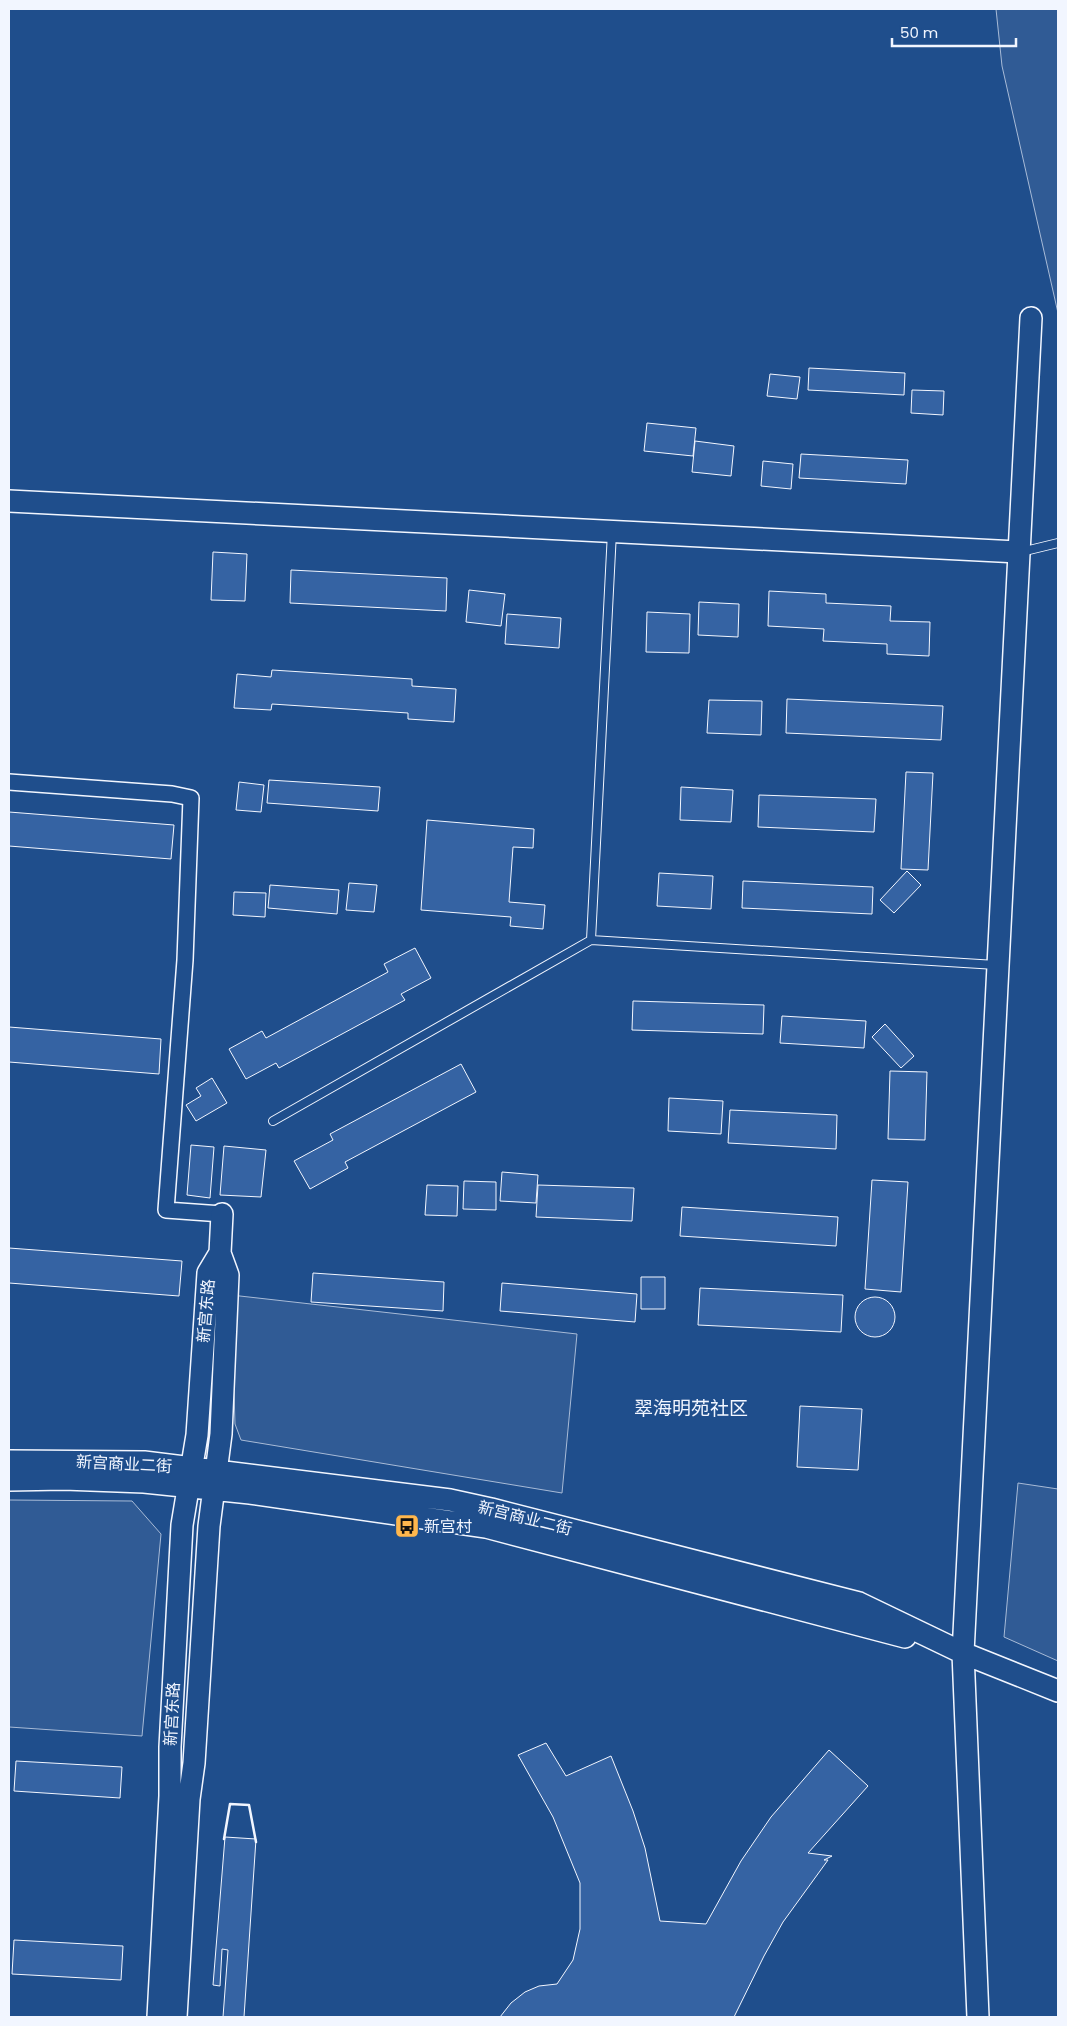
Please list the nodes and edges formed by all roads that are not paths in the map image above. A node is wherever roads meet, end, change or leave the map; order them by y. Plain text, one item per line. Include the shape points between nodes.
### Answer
1 (1031, 318) dead end
2 (9, 501) edge
3 (612, 532) junction
4 (1058, 543) edge
5 (1019, 552) junction
6 (9, 782) edge
7 (592, 940) junction
8 (998, 965) junction
9 (273, 1121) dead end
10 (222, 1214) joint
11 (220, 1253) junction
12 (9, 1461) edge
13 (190, 1478) junction
14 (9, 1480) edge
15 (215, 1480) junction
16 (963, 1653) junction
17 (1058, 1691) edge
18 (158, 2017) edge
19 (176, 2017) edge
20 (978, 2017) edge

1 - 5 street
2 - 3 street
3 - 5 street
3 - 7 lane
4 - 5 lane
5 - 8 street
6 - 10 street via 191,798 186,960 166,1210
7 - 8 lane
7 - 9 lane
8 - 16 street
10 - 11 street
11 - 13 street, 新宫东路 via 208,1273
11 - 15 street, 新宫东路 via 228,1275 221,1434
12 - 13 street, 新宫商业二街 via 144,1462
13 - 14 street, 新宫商业二街
13 - 15 street, 新宫商业二街
13 - 18 street, 新宫东路 via 182,1525
15 - 16 street, 新宫商业二街 via 450,1500 491,1509 859,1603
15 - 19 street, 新宫东路 via 189,1799
16 - 17 street, 新宫商业二街
16 - 20 street

